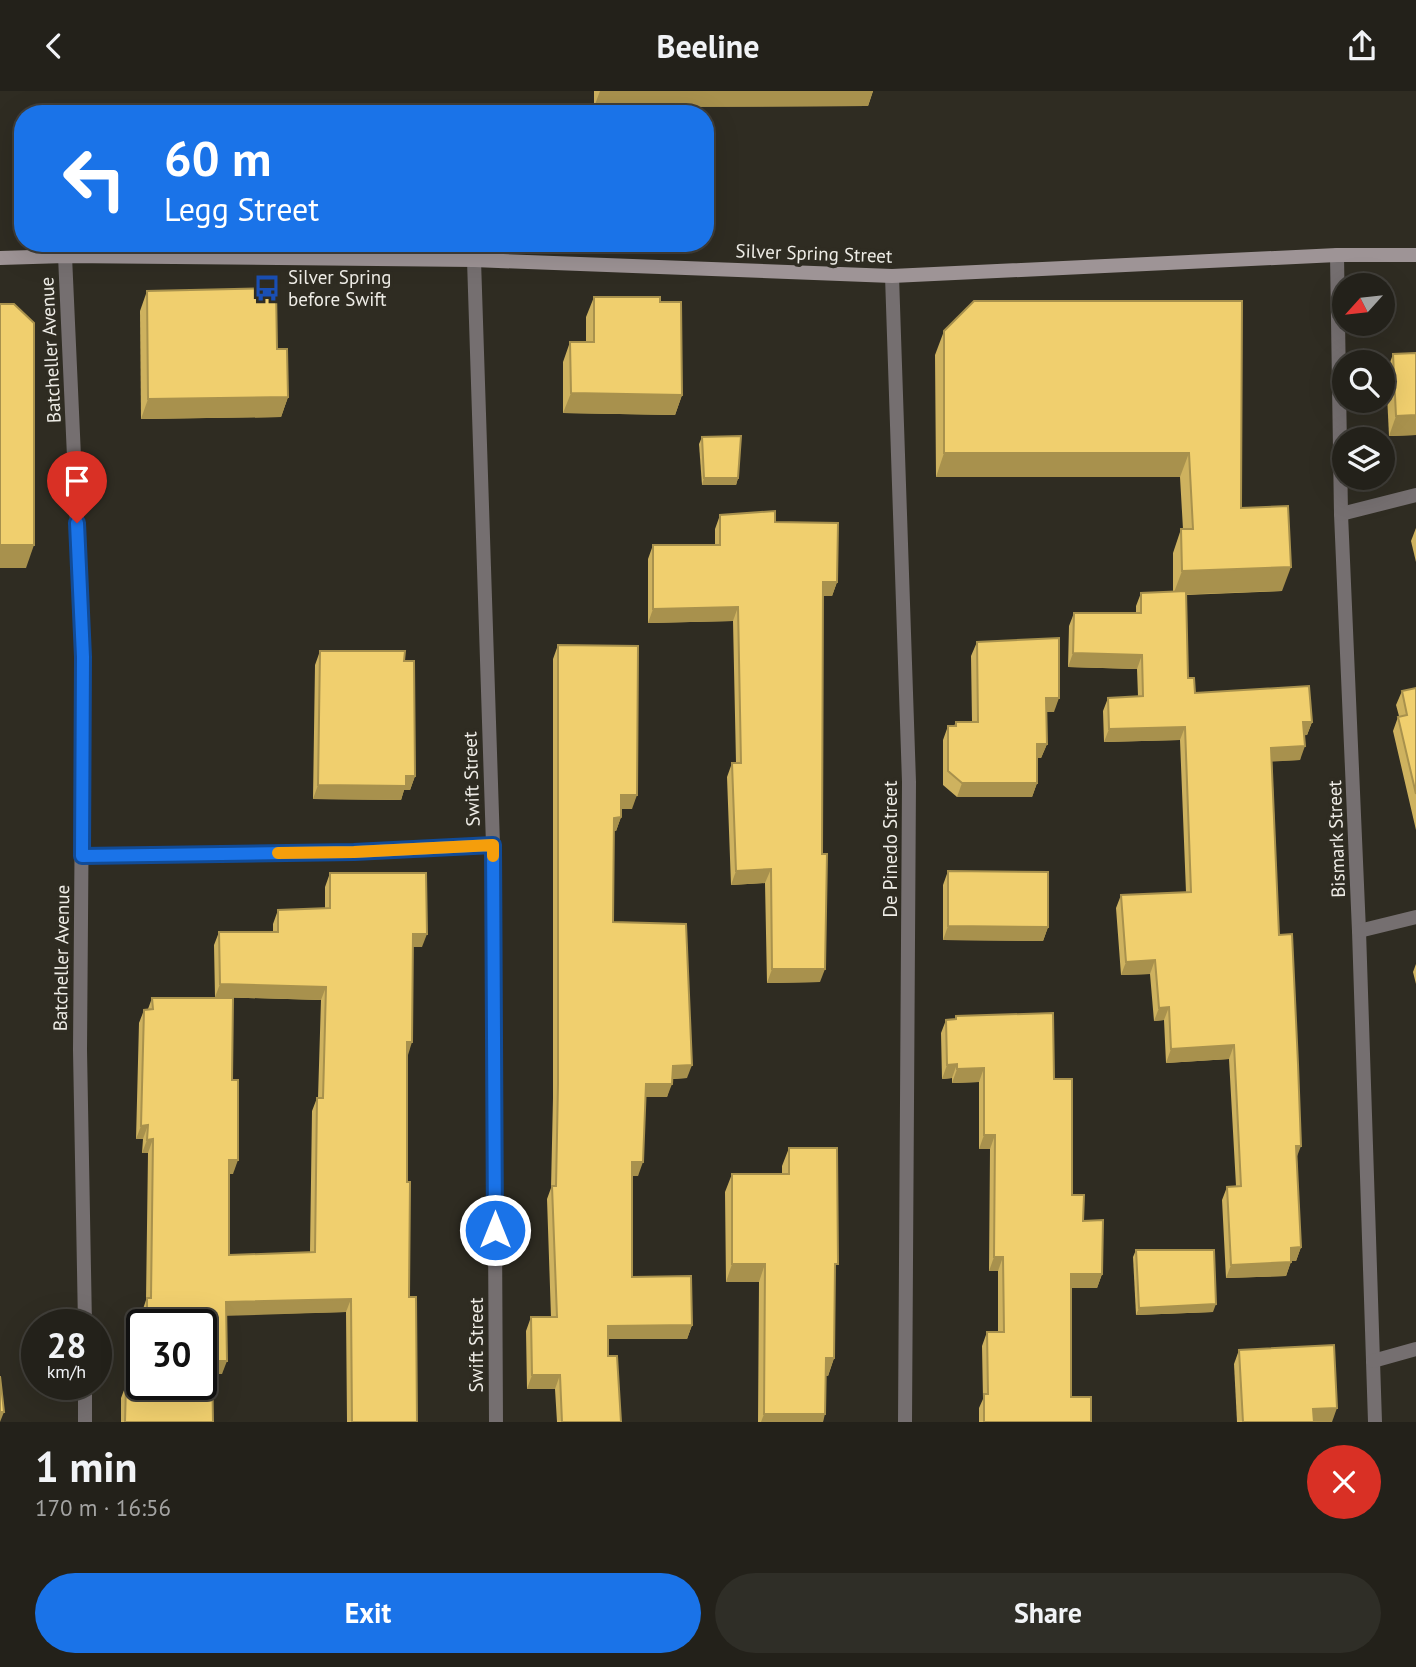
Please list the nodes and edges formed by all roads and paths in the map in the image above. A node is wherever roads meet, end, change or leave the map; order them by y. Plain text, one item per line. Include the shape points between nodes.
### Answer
1 (1337, 255) junction
2 (1416, 255) edge
3 (65, 256) junction
4 (0, 258) edge
5 (474, 260) junction
6 (892, 276) junction
7 (1416, 495) edge
8 (1341, 514) junction
9 (493, 845) junction
10 (82, 856) junction
11 (1416, 917) edge
12 (1359, 931) junction
13 (85, 1309) edge
14 (1416, 1349) edge
15 (1373, 1361) junction
16 (85, 1400) edge
17 (85, 1422) edge
18 (496, 1422) edge
19 (905, 1422) edge
20 (1375, 1422) edge

1 - 2 main road, Silver Spring Street
1 - 6 main road, Silver Spring Street
1 - 8 street, Bismark Street
3 - 4 main road, Silver Spring Street
3 - 5 main road, Silver Spring Street
3 - 10 street, Batcheller Avenue via 83,657
5 - 6 main road, Silver Spring Street
5 - 9 street, Swift Street
6 - 19 street, De Pinedo Street via 909,782
7 - 8 street
8 - 12 street, Bismark Street
9 - 10 street
9 - 18 street, Swift Street
10 - 13 street, Batcheller Avenue
11 - 12 street
12 - 15 street, Bismark Street
14 - 15 street
15 - 20 street, Bismark Street
16 - 17 street

